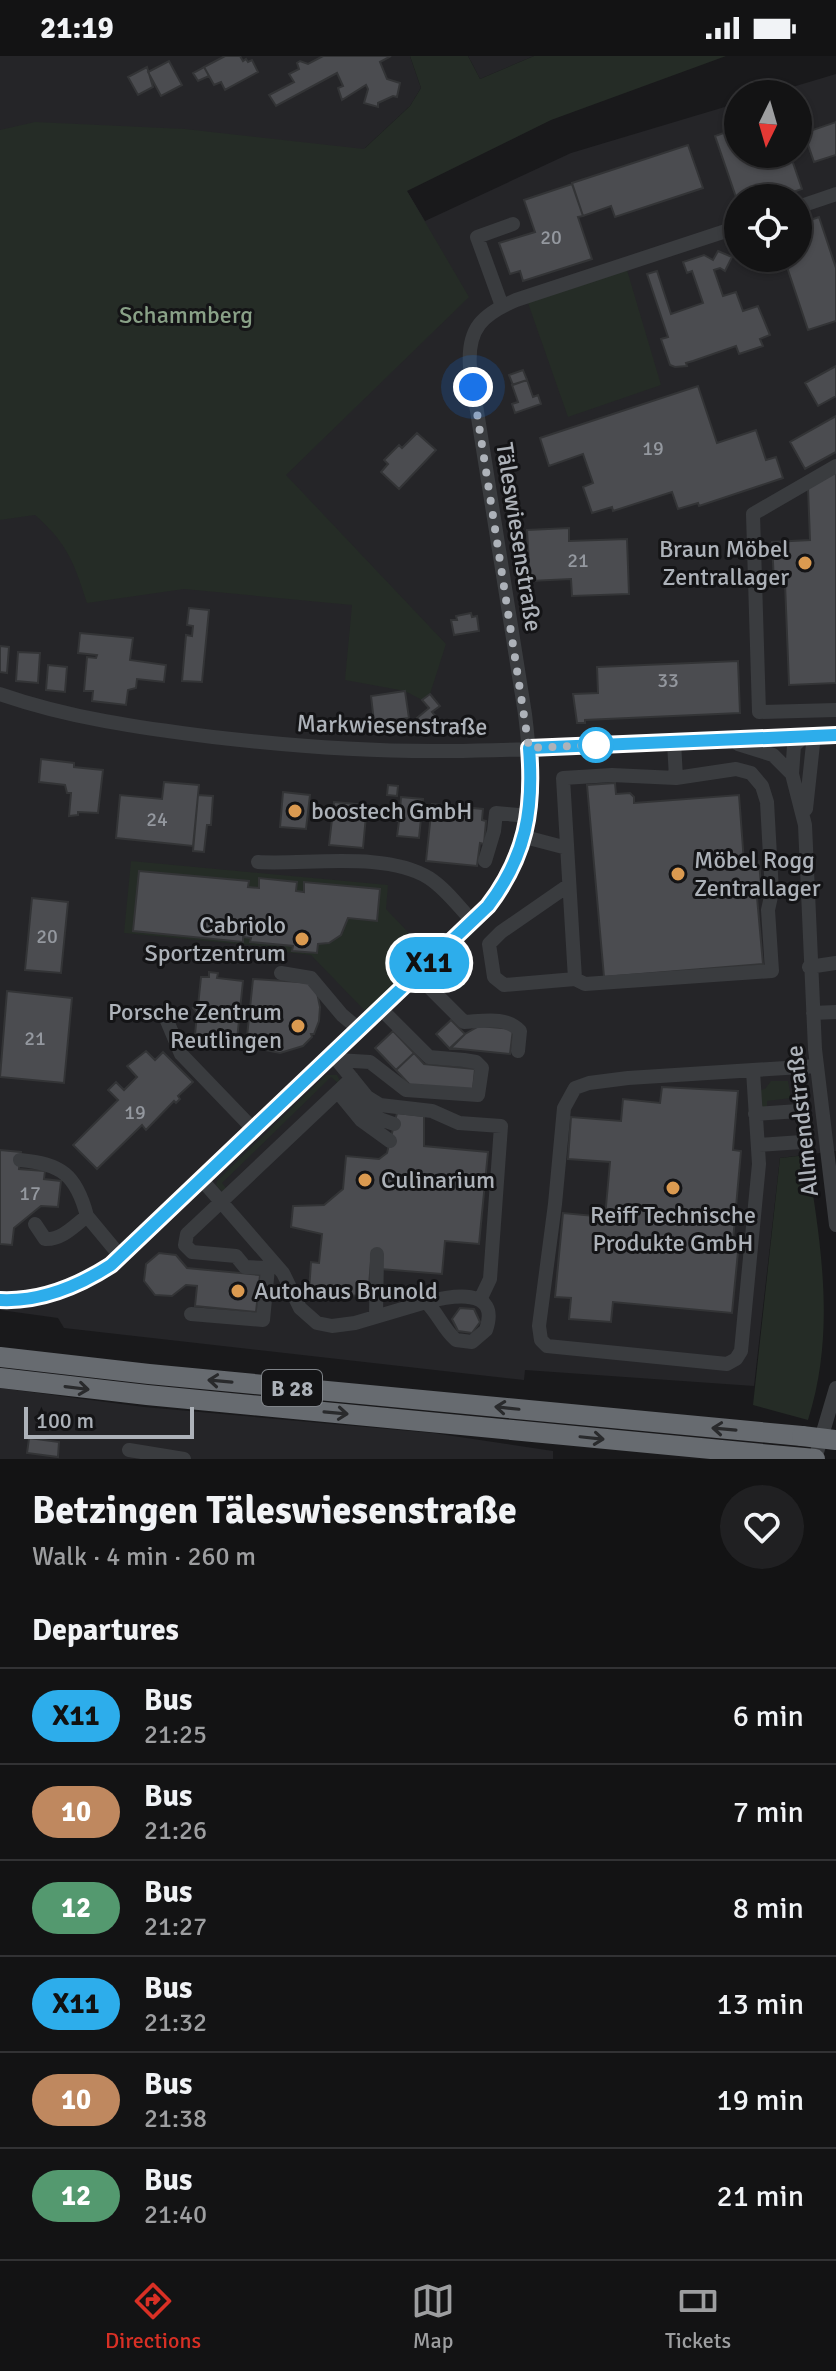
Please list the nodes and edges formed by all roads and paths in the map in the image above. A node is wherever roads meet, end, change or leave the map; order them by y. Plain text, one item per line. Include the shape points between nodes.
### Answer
1 (836, 194) edge
2 (812, 202) edge
3 (513, 224) dead end
4 (724, 232) edge
5 (502, 306) junction
6 (836, 466) edge
7 (0, 694) edge
8 (836, 710) edge
9 (836, 735) edge
10 (809, 736) junction
11 (731, 739) junction
12 (674, 742) junction
13 (529, 748) junction
14 (792, 774) junction
15 (676, 778) junction
16 (528, 816) junction
17 (805, 825) junction
18 (525, 837) junction
19 (567, 848) junction
20 (485, 861) dead end
21 (258, 862) dead end
22 (569, 885) junction
23 (473, 922) junction
24 (836, 963) edge
25 (809, 967) junction
26 (281, 973) dead end
27 (417, 975) junction
28 (575, 979) junction
29 (381, 1009) junction
30 (836, 1012) edge
31 (813, 1013) junction
32 (165, 1016) dead end
33 (360, 1030) junction
34 (518, 1051) dead end
35 (335, 1058) junction
36 (817, 1066) junction
37 (753, 1071) junction
38 (345, 1085) junction
39 (799, 1111) dead end
40 (755, 1114) junction
41 (255, 1131) junction
42 (802, 1142) dead end
43 (759, 1145) junction
44 (20, 1160) dead end
45 (202, 1180) junction
46 (222, 1202) junction
47 (87, 1216) junction
48 (35, 1224) dead end
49 (836, 1225) edge
50 (377, 1254) dead end
51 (121, 1257) junction
52 (271, 1266) junction
53 (0, 1300) edge
54 (480, 1300) junction
55 (426, 1302) junction
56 (191, 1314) dead end
57 (376, 1316) junction
58 (0, 1357) edge
59 (0, 1378) edge
60 (836, 1388) edge
61 (836, 1440) edge
62 (129, 1450) dead end
63 (808, 1458) edge
64 (184, 1459) edge

1 - 2 street
3 - 5 street via 477,237
4 - 5 street, Täleswiesenstraße
5 - 13 street, Täleswiesenstraße via 476,329 469,356
6 - 8 street via 753,514 759,712
7 - 13 street, Markwiesenstraße via 83,717 246,741 387,750
9 - 10 street, Markwiesenstraße
10 - 11 street, Markwiesenstraße
10 - 14 street via 794,746
10 - 17 street, Allmendstraße
11 - 12 street, Markwiesenstraße
11 - 14 street via 773,755
12 - 13 street, Markwiesenstraße
12 - 15 street
13 - 16 street, Täleswiesenstraße
14 - 17 street, Allmendstraße
15 - 19 street via 563,778
15 - 28 street via 736,769 751,773 762,786 772,892 772,971 585,984
16 - 18 street, Täleswiesenstraße
16 - 20 street via 496,813
17 - 25 street, Allmendstraße
18 - 19 street
18 - 23 street, Täleswiesenstraße via 501,890
19 - 22 street
21 - 23 street via 339,860 408,869 432,880
22 - 28 street
22 - 28 street via 489,944 494,977 504,985
23 - 27 street, Täleswiesenstraße
24 - 25 street
25 - 31 street, Allmendstraße
26 - 33 street via 311,978
27 - 29 street, Täleswiesenstraße
27 - 34 street via 464,1022 513,1024 520,1031
29 - 33 street, Täleswiesenstraße
29 - 35 street via 429,1057 476,1062 482,1068 478,1095 406,1090 370,1062
30 - 31 street, Allmendstraße
31 - 36 street, Allmendstraße
32 - 41 street via 181,1054
33 - 35 street, Täleswiesenstraße
35 - 38 street
35 - 41 street, Täleswiesenstraße
36 - 37 street
36 - 49 street, Allmendstraße
37 - 40 street
37 - 43 street via 628,1078 575,1088 564,1108 541,1340 547,1346 727,1364 736,1359 743,1336
38 - 38 street via 377,1118 392,1132 361,1120
38 - 46 street
38 - 54 street via 380,1105 432,1111 459,1123 501,1126 490,1279
39 - 40 street
40 - 43 street
41 - 45 street, Täleswiesenstraße
42 - 43 street
44 - 47 street via 60,1168 76,1186
45 - 46 street
45 - 51 street, Täleswiesenstraße
46 - 52 street
46 - 52 street via 187,1234 185,1245 192,1252 236,1256 245,1267
47 - 48 street via 53,1239 45,1239
47 - 51 street
50 - 57 street
51 - 53 street, Täleswiesenstraße via 84,1282 45,1297
52 - 56 street via 263,1320
52 - 57 street via 317,1323 343,1325
54 - 55 street via 466,1296
54 - 55 street via 489,1322 472,1342 450,1335
55 - 57 street
61 -> 58 highway, B 28, bridge
59 -> 63 highway, B 28
60 - 63 street
62 - 64 street

